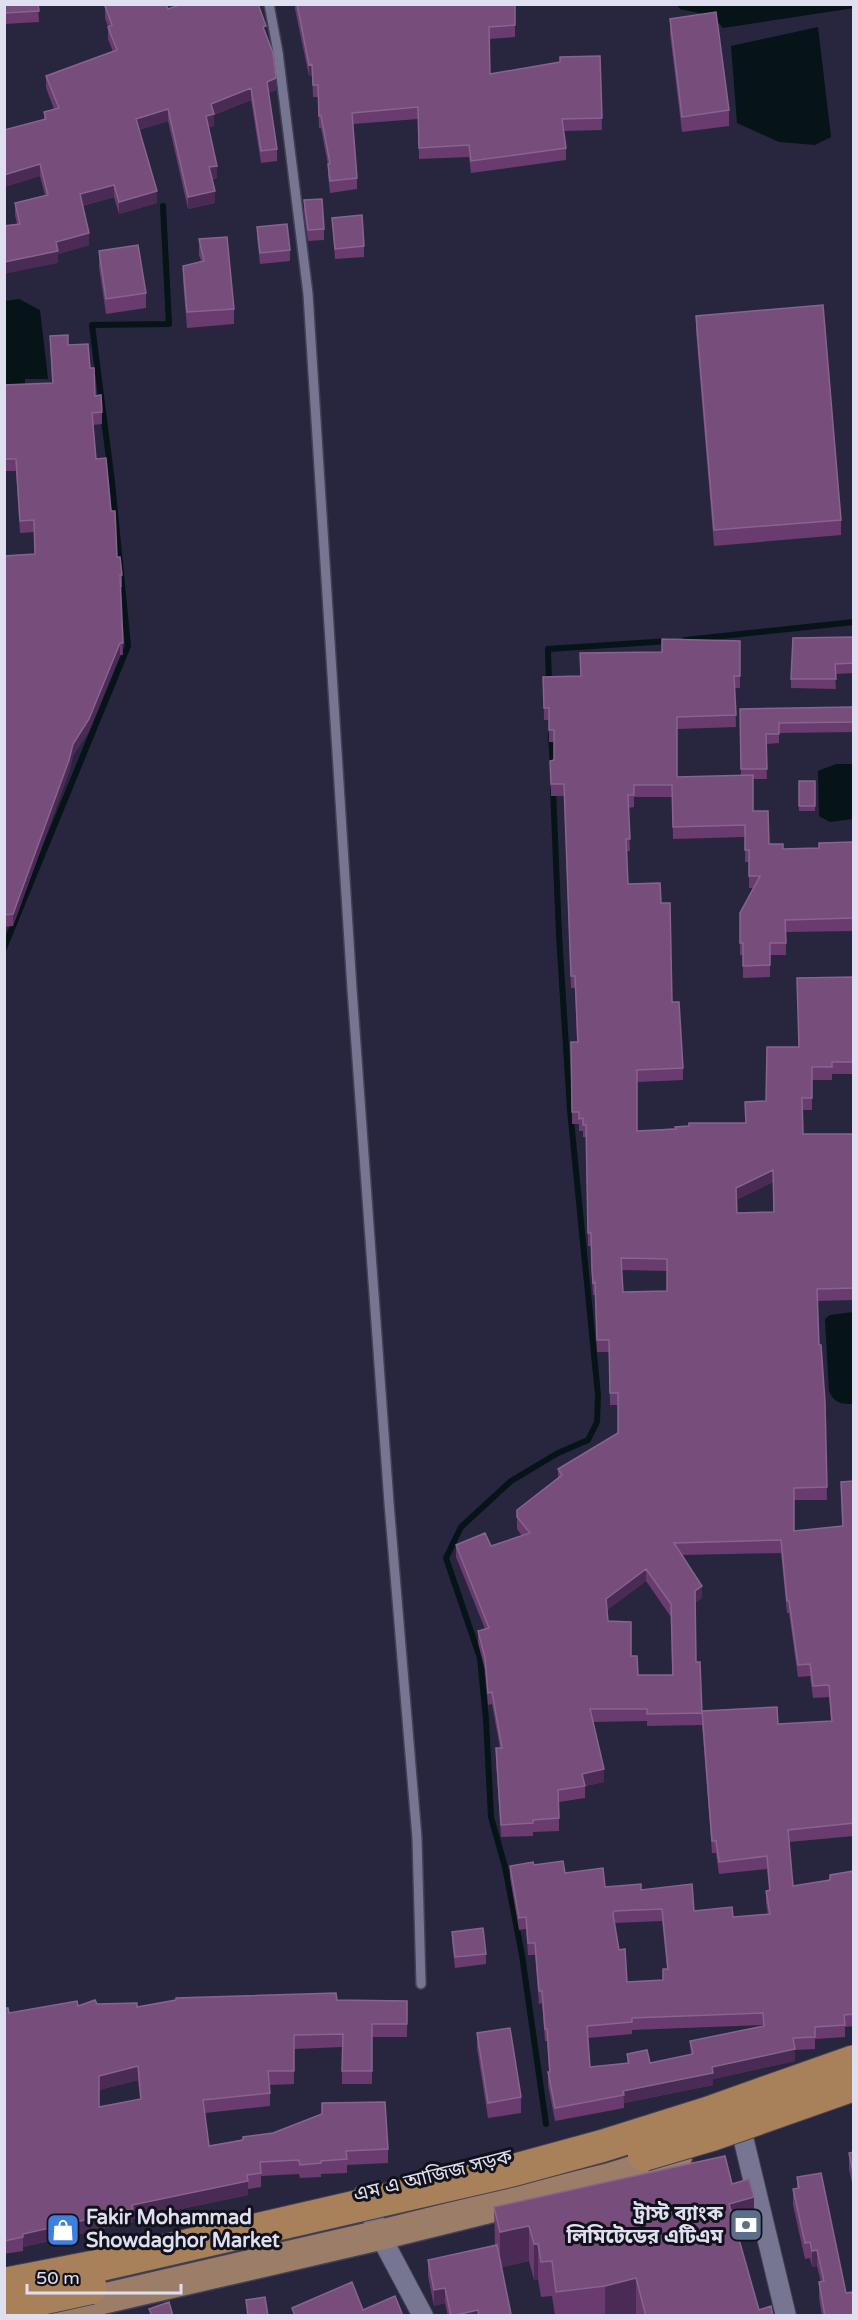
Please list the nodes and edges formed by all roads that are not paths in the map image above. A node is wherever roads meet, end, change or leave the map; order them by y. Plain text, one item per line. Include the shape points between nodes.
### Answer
1 (269, 4) edge
2 (421, 1984) dead end
3 (854, 2049) edge
4 (854, 2061) edge
5 (854, 2085) edge
6 (854, 2098) edge
7 (742, 2137) junction
8 (362, 2194) junction
9 (380, 2235) junction
10 (4, 2272) edge
11 (4, 2284) edge
12 (4, 2307) edge
13 (32, 2316) edge
14 (423, 2316) edge
15 (786, 2316) edge

1 - 2 lane via 308,294 352,989 417,1838
3 - 8 main road, এম এ আজিজ সড়ক via 601,2133
4 - 11 highway, bridge via 707,2113 521,2168
5 - 12 highway, bridge via 712,2135 605,2167
6 - 7 main road
7 - 9 main road via 610,2178
7 - 15 street
8 - 9 street
8 - 10 main road, এম এ আজিজ সড়ক via 98,2255
9 - 13 main road
9 - 14 street

